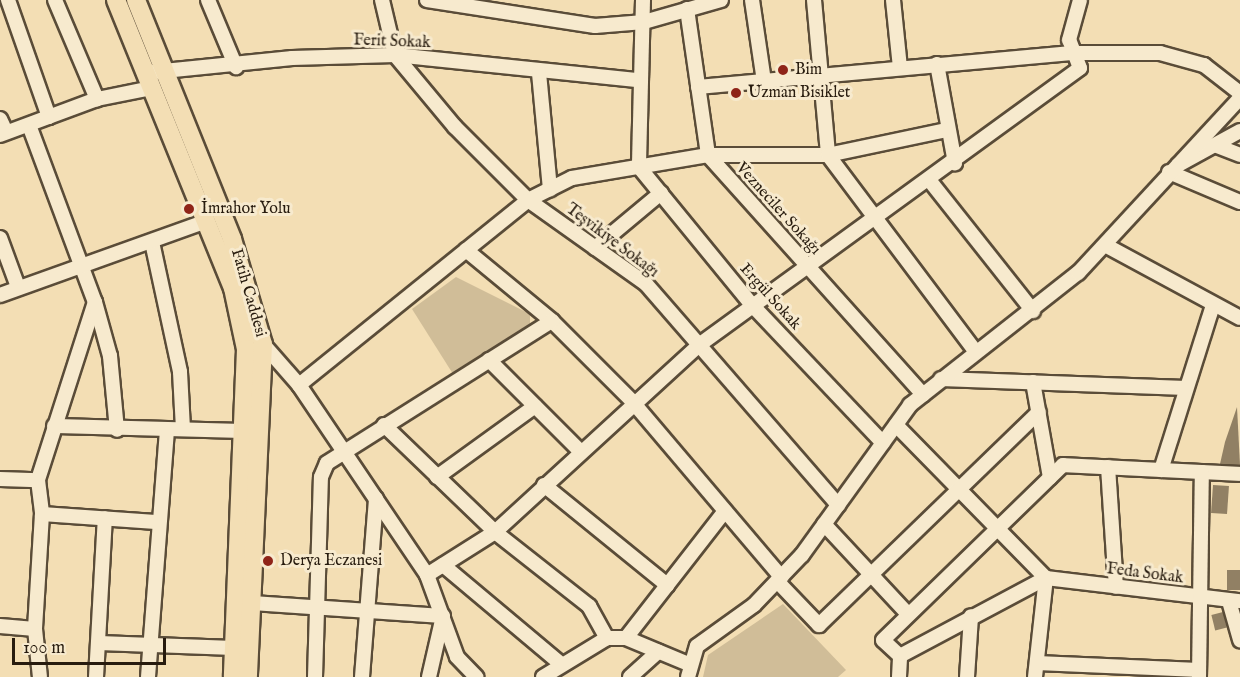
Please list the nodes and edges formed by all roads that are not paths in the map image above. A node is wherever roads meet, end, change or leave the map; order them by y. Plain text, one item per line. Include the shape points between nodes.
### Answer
1 (8, 0) edge
2 (56, 0) edge
3 (116, 0) edge
4 (136, 0) edge
5 (208, 0) edge
6 (382, 0) edge
7 (427, 0) edge
8 (643, 0) edge
9 (721, 0) edge
10 (752, 0) edge
11 (814, 0) edge
12 (893, 0) edge
13 (1080, 0) edge
14 (687, 9) junction
15 (644, 22) junction
16 (1074, 53) junction
17 (395, 55) junction
18 (937, 64) junction
19 (236, 67) junction
20 (900, 68) junction
21 (539, 73) junction
22 (163, 74) junction
23 (818, 75) junction
24 (639, 80) junction
25 (147, 81) junction
26 (764, 81) junction
27 (698, 87) junction
28 (1240, 93) edge
29 (1240, 98) edge
30 (97, 99) junction
31 (49, 117) junction
32 (0, 118) edge
33 (29, 125) junction
34 (947, 130) junction
35 (1240, 131) edge
36 (3, 134) edge
37 (1217, 146) junction
38 (186, 149) junction
39 (708, 155) junction
40 (828, 155) junction
41 (1240, 155) edge
42 (955, 163) junction
43 (639, 167) junction
44 (1173, 169) junction
45 (930, 181) junction
46 (550, 189) junction
47 (661, 193) junction
48 (528, 200) junction
49 (1240, 202) edge
50 (876, 219) junction
51 (207, 221) junction
52 (0, 238) edge
53 (152, 242) junction
54 (1105, 245) junction
55 (595, 248) junction
56 (466, 250) junction
57 (82, 264) junction
58 (807, 265) junction
59 (18, 287) junction
60 (0, 295) edge
61 (95, 302) junction
62 (752, 305) junction
63 (1213, 305) junction
64 (1033, 311) junction
65 (1240, 318) edge
66 (552, 321) junction
67 (263, 344) junction
68 (699, 345) junction
69 (976, 352) junction
70 (489, 360) junction
71 (941, 379) junction
72 (1033, 382) junction
73 (299, 385) junction
74 (1186, 388) junction
75 (922, 395) junction
76 (632, 401) junction
77 (535, 406) junction
78 (1039, 412) junction
79 (384, 425) junction
80 (896, 425) junction
81 (54, 426) junction
82 (183, 429) junction
83 (117, 430) junction
84 (167, 431) junction
85 (245, 431) junction
86 (883, 443) junction
87 (344, 452) junction
88 (579, 452) junction
89 (1108, 467) junction
90 (1161, 470) junction
91 (1202, 472) junction
92 (1240, 474) edge
93 (437, 477) junction
94 (1050, 477) junction
95 (0, 479) edge
96 (38, 480) junction
97 (544, 485) junction
98 (956, 490) junction
99 (376, 499) junction
100 (838, 505) junction
101 (725, 511) junction
102 (42, 514) junction
103 (105, 518) junction
104 (156, 522) junction
105 (824, 524) junction
106 (992, 529) junction
107 (495, 532) junction
108 (443, 565) junction
109 (427, 575) junction
110 (873, 578) junction
111 (1046, 578) junction
112 (779, 579) junction
113 (667, 585) junction
114 (1116, 587) junction
115 (1204, 597) junction
116 (1234, 601) edge
117 (252, 603) junction
118 (317, 604) junction
119 (368, 610) junction
120 (908, 614) junction
121 (971, 615) junction
122 (442, 616) junction
123 (0, 626) edge
124 (35, 629) junction
125 (607, 638) junction
126 (626, 638) junction
127 (1240, 639) edge
128 (99, 643) junction
129 (150, 645) junction
130 (234, 648) junction
131 (658, 652) junction
132 (900, 656) junction
133 (562, 666) junction
134 (1036, 670) edge
135 (689, 671) edge
136 (1199, 674) edge
137 (40, 677) edge
138 (96, 677) edge
139 (148, 677) edge
140 (233, 677) edge
141 (248, 677) edge
142 (315, 677) edge
143 (362, 677) edge
144 (429, 677) edge
145 (476, 677) edge
146 (543, 677) edge
147 (630, 677) edge
148 (899, 677) edge
149 (967, 677) edge

1 - 31 street
2 - 30 street
3 - 25 main road
4 - 22 main road, Fatih Caddesi
5 - 19 street
6 - 17 street, Teşvikiye Sokağı
7 - 15 street via 595,26
8 - 15 street
9 - 14 street
10 - 26 street
11 - 23 street
12 - 20 street
13 - 16 street via 1069,40
14 - 15 street
14 - 27 street
15 - 24 street
16 - 18 street
16 - 28 street via 1160,53 1204,65
16 - 42 street via 1080,68
17 - 19 street, Ferit Sokak via 292,58
17 - 21 street, Ferit Sokak
17 - 48 street, Teşvikiye Sokağı via 455,127
18 - 20 street
18 - 34 street
19 - 22 street, Ferit Sokak
20 - 23 street
21 - 24 street, Ferit Sokak
21 - 46 street
22 - 25 street, Ferit Sokak
22 - 38 main road, Fatih Caddesi
23 - 26 street
23 - 40 street
24 - 43 street
25 - 30 street, Ferit Sokak
25 - 38 main road
26 - 27 street
27 - 39 street
29 - 44 street
30 - 31 street, Ferit Sokak
31 - 33 street, Ferit Sokak
32 - 36 street
33 - 36 street, Ferit Sokak
33 - 57 street
34 - 40 street
34 - 42 street
35 - 37 street
37 - 41 street
37 - 44 street
38 - 51 main road
38 - 67 main road, Fatih Caddesi via 248,282
39 - 40 street
39 - 43 street
39 - 58 street, Vezneciler Sokağı
40 - 50 street
42 - 45 street
43 - 46 street via 572,178
43 - 47 street, Ergül Sokak
44 - 49 street
44 - 54 street
45 - 50 street
45 - 64 street
46 - 48 street
47 - 55 street
47 - 62 street, Ergül Sokak
48 - 55 street, Teşvikiye Sokağı
48 - 56 street
50 - 58 street
50 - 69 street
51 - 53 street
51 - 85 main road via 241,318
52 - 59 street
53 - 57 street
53 - 82 street via 180,372
54 - 63 street
54 - 64 street
55 - 68 street, Teşvikiye Sokağı via 646,284
56 - 66 street
56 - 73 street
57 - 59 street
57 - 61 street
58 - 62 street
58 - 75 street, Vezneciler Sokağı
59 - 60 street
61 - 81 street
61 - 83 street via 110,356
62 - 68 street
62 - 86 street, Ergül Sokak
63 - 65 street
63 - 74 street
64 - 69 street
66 - 70 street
66 - 76 street
67 - 73 street
67 - 117 main road, Fatih Caddesi
68 - 76 street
68 - 100 street, Teşvikiye Sokağı
69 - 71 street
70 - 77 street
70 - 79 street
71 - 72 street
71 - 75 street
72 - 74 street
72 - 78 street
73 - 87 street
74 - 90 street
75 - 80 street
76 - 88 street
76 - 101 street
77 - 88 street
77 - 93 street
78 - 94 street
78 - 98 street
79 - 87 street
79 - 93 street
80 - 86 street
80 - 98 street
81 - 83 street
81 - 96 street
82 - 84 street
82 - 85 street
83 - 84 street
84 - 104 street
85 - 130 main road
86 - 100 street
87 - 99 street
87 - 118 street via 327,463 321,477
88 - 97 street
89 - 90 street
89 - 94 street via 1063,465
89 - 114 street
90 - 91 street
91 - 92 street
91 - 115 street
93 - 107 street
94 - 106 street
95 - 96 street
96 - 102 street
97 - 107 street
97 - 113 street
98 - 106 street
98 - 110 street
99 - 109 street
99 - 119 street
100 - 105 street
101 - 112 street
101 - 113 street
102 - 103 street
102 - 124 street
103 - 104 street
103 - 128 street
104 - 129 street
105 - 110 street
105 - 112 street
106 - 111 street
106 - 120 street
107 - 108 street
107 - 125 street via 589,606
108 - 109 street
108 - 133 street
109 - 122 street
110 - 112 street via 819,625
110 - 120 street
111 - 114 street, Feda Sokak
111 - 121 street
111 - 134 street
112 - 135 street via 754,605 697,646
113 - 126 street
114 - 115 street, Feda Sokak
115 - 116 street, Feda Sokak
115 - 136 street
116 - 127 street
117 - 118 street
117 - 141 main road, Fatih Caddesi
118 - 119 street
118 - 142 street
119 - 122 street
119 - 143 street
120 - 132 street via 883,640
121 - 132 street
121 - 149 street
122 - 144 street
122 - 145 street via 457,657
123 - 124 street
124 - 137 street
125 - 126 street
125 - 133 street
126 - 131 street
128 - 129 street
128 - 138 street
129 - 130 street
129 - 139 street
130 - 140 main road
131 - 135 street
131 - 147 street
132 - 148 street
133 - 146 street
134 - 136 street

